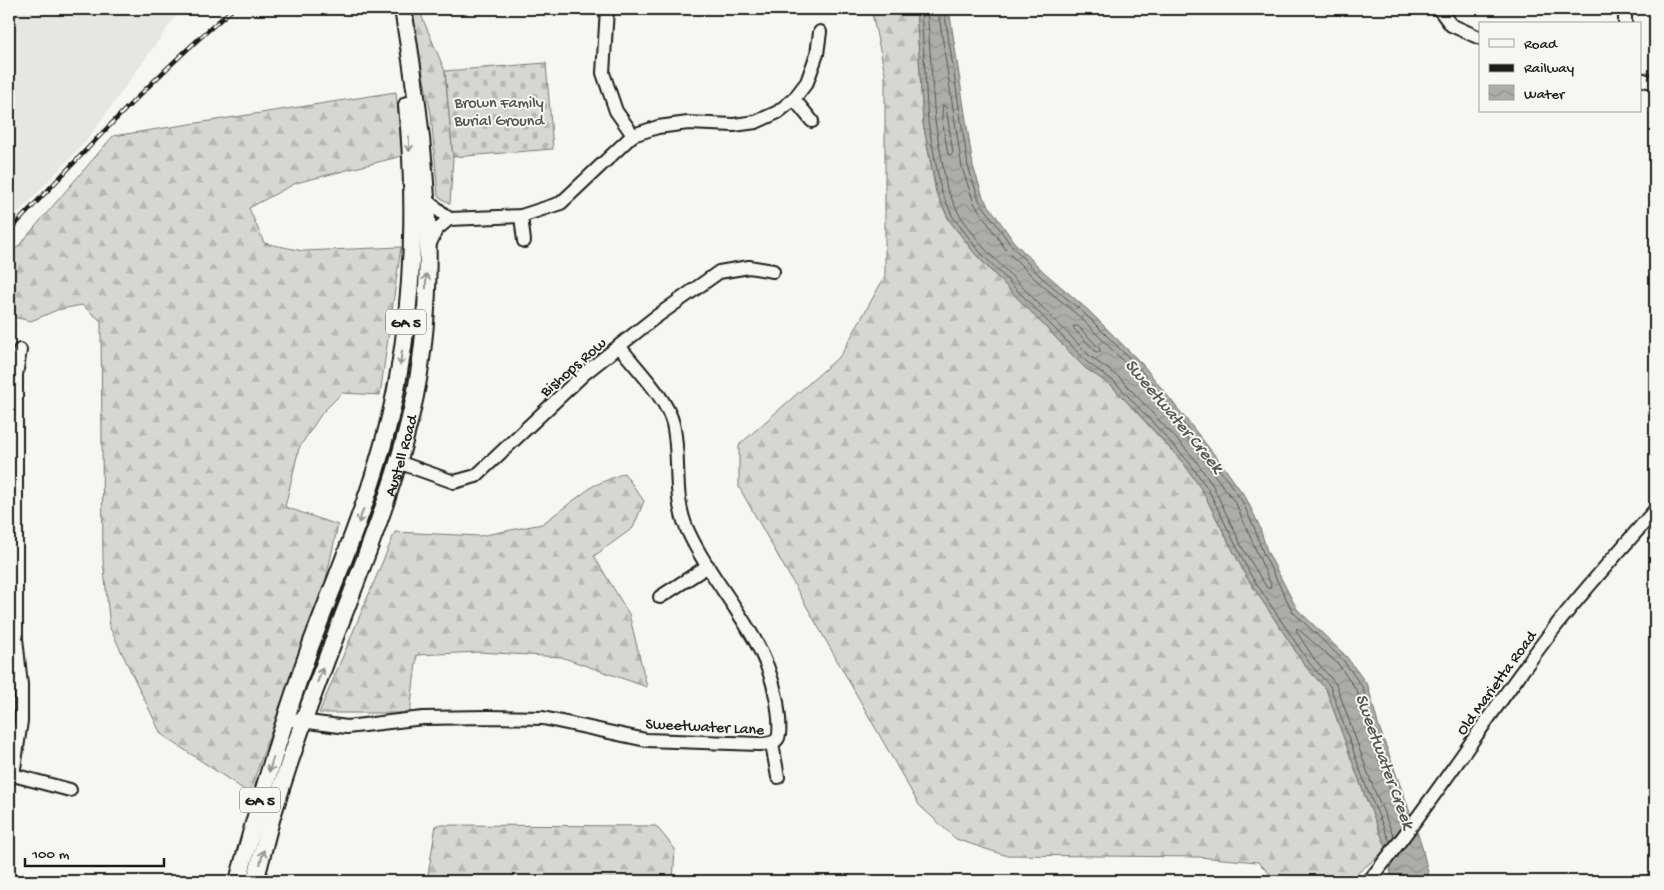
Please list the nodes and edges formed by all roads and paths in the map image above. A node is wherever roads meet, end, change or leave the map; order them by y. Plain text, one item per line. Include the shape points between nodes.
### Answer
1 (393, 9) edge
2 (403, 9) edge
3 (607, 9) edge
4 (1439, 9) edge
5 (1625, 9) edge
6 (1625, 22) edge
7 (820, 32) dead end
8 (1479, 38) edge
9 (1642, 80) edge
10 (1655, 83) edge
11 (794, 99) junction
12 (812, 121) dead end
13 (633, 135) junction
14 (425, 198) junction
15 (521, 216) junction
16 (449, 219) junction
17 (524, 241) dead end
18 (427, 250) junction
19 (773, 271) dead end
20 (619, 346) junction
21 (20, 350) dead end
22 (398, 462) junction
23 (1655, 510) edge
24 (708, 566) junction
25 (660, 597) dead end
26 (12, 638) edge
27 (285, 719) junction
28 (305, 722) junction
29 (772, 744) junction
30 (11, 776) edge
31 (778, 777) dead end
32 (70, 790) dead end
33 (238, 881) edge
34 (255, 881) edge
35 (1369, 881) edge

1 -> 27 main road, Austell Road / GA 5 via 408,120 411,189 409,279 398,379 388,428 361,516
2 - 14 main road, Austell Road / GA 5 via 414,73
3 - 13 street via 603,73 616,111
4 - 8 street via 1452,25
5 - 6 street
7 - 11 street via 813,69
9 - 10 street
11 - 12 street
11 - 13 street via 778,112 756,122 734,125 688,123
13 - 15 street via 561,203
14 - 16 street
14 - 18 main road, Austell Road / GA 5
15 - 16 street
15 - 17 street
16 - 18 street via 436,230
22 -> 18 main road, Austell Road / GA 5 via 422,353
19 - 20 street, Bishops Row via 749,267 719,272
20 - 22 street, Bishops Row via 585,373 476,476 454,482
20 - 24 street, Sweetwater Lane via 662,400 673,423 679,505 687,528
21 - 26 street via 16,375
28 -> 22 main road, Austell Road / GA 5
23 - 35 street, Old Marietta Road via 1554,629
24 - 25 street
24 - 29 street, Sweetwater Lane via 758,642 769,670 780,733
26 - 30 street via 21,685 21,722
27 - 28 street, Sweetwater Lane
27 -> 33 main road, Austell Road / GA 5
28 - 29 street, Sweetwater Lane via 346,728 423,718 544,718 646,740
34 -> 28 main road, Austell Road / GA 5 via 275,807
29 - 31 street
30 - 32 street

